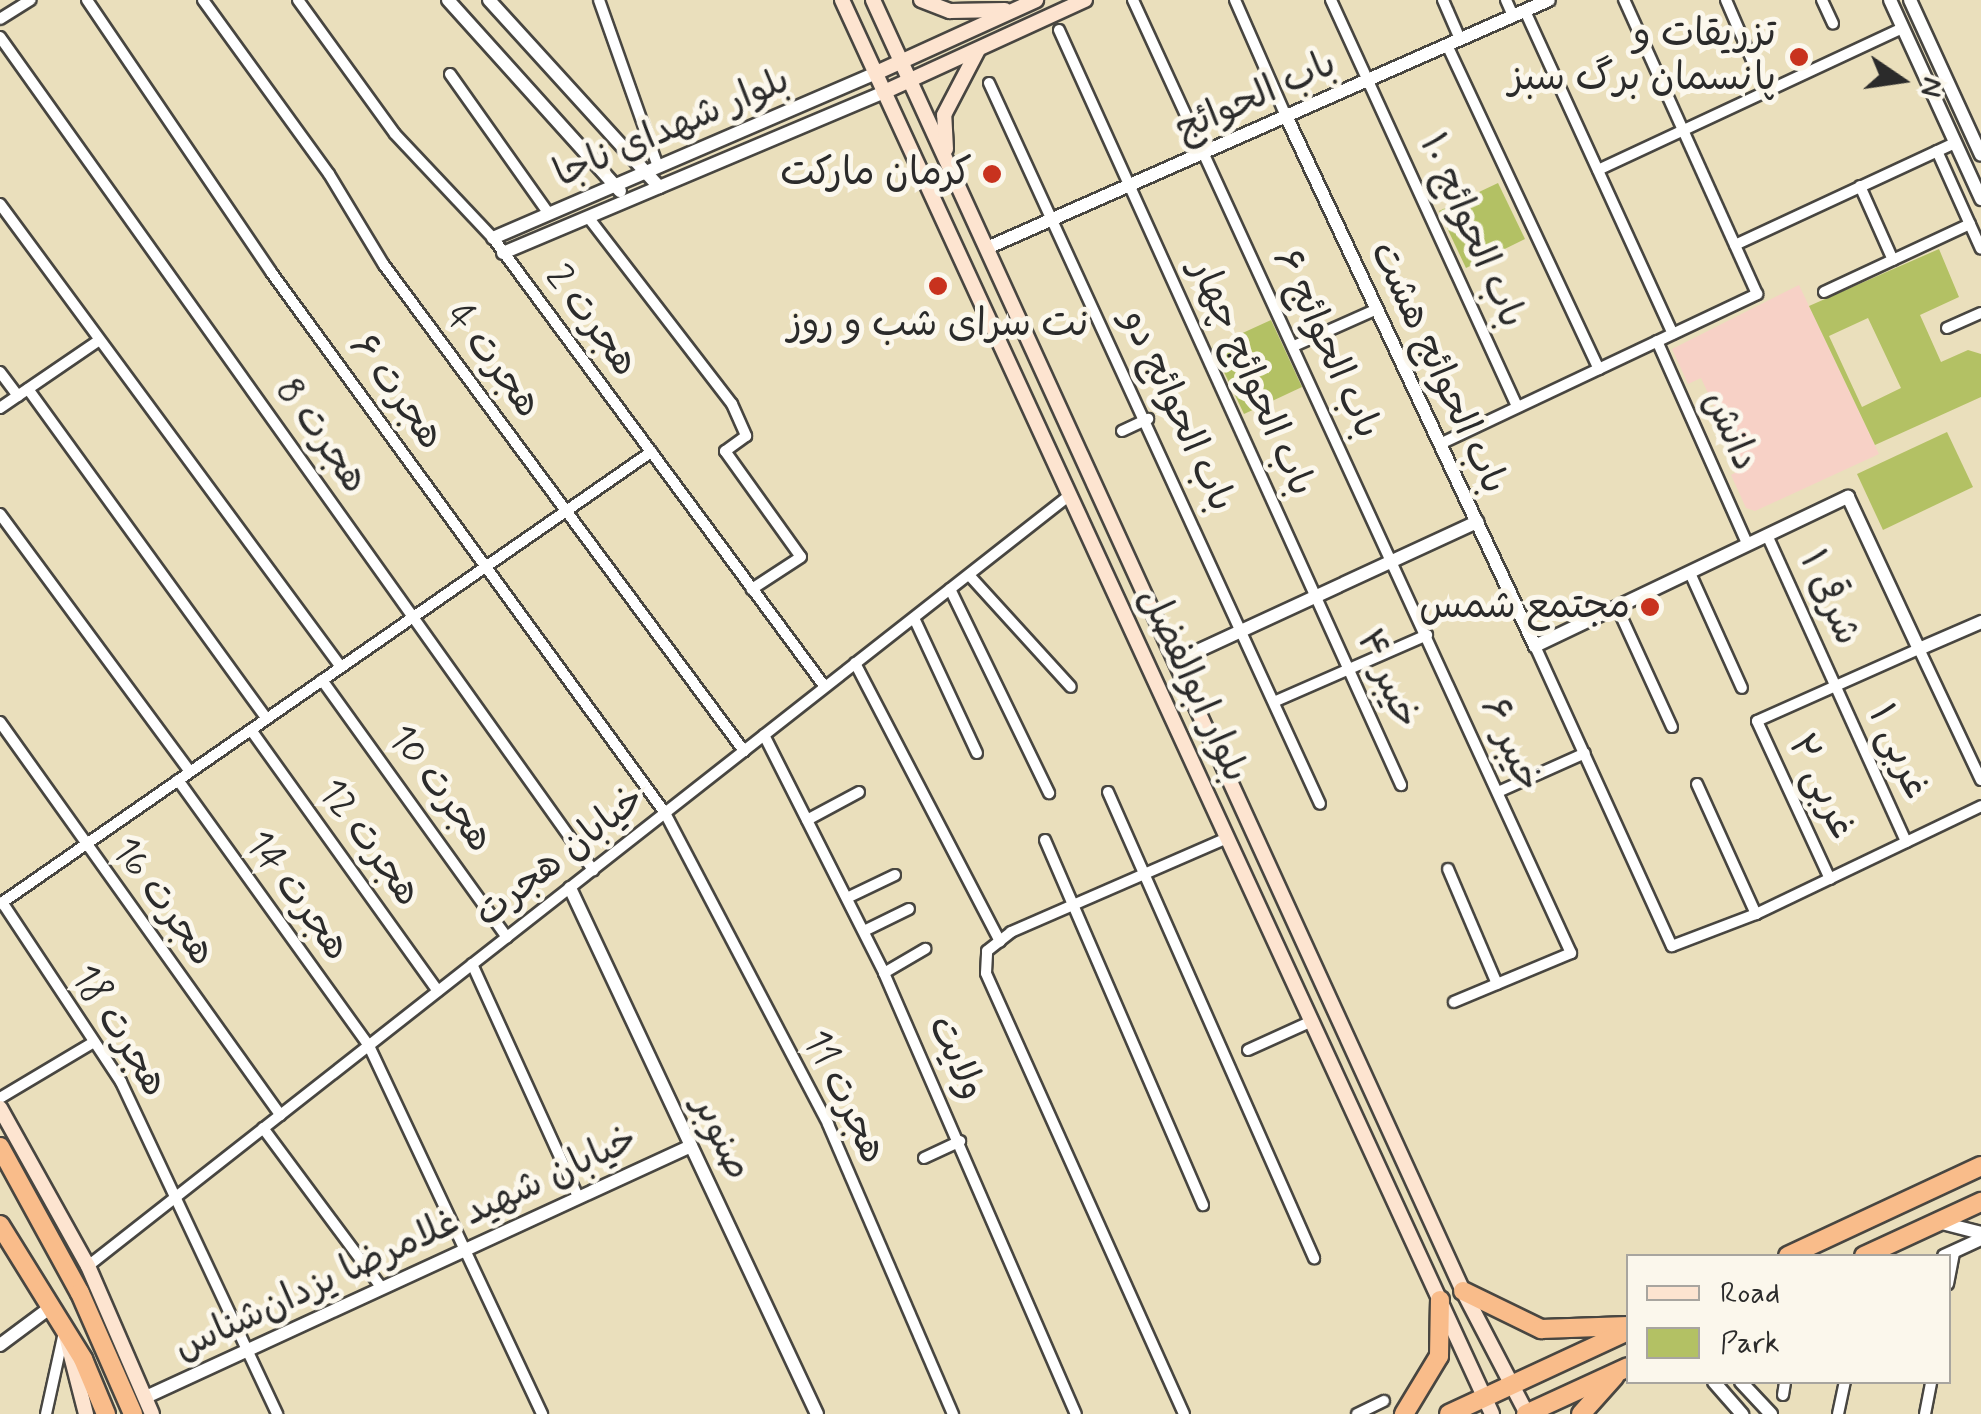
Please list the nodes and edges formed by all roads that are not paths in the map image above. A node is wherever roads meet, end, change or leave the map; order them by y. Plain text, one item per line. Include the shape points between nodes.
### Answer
1 (30, 0) edge
2 (87, 0) edge
3 (203, 0) edge
4 (298, 0) edge
5 (448, 0) edge
6 (490, 0) edge
7 (599, 0) edge
8 (842, 0) edge
9 (873, 0) edge
10 (922, 0) edge
11 (1036, 0) edge
12 (1085, 0) edge
13 (1133, 0) edge
14 (1234, 0) edge
15 (1331, 0) edge
16 (1443, 0) edge
17 (1506, 0) edge
18 (1549, 0) edge
19 (1624, 0) edge
20 (1726, 0) edge
21 (1822, 0) edge
22 (1890, 0) edge
23 (1910, 0) edge
24 (1015, 9) junction
25 (1519, 13) junction
26 (0, 19) edge
27 (1833, 24) dead end
28 (1902, 28) junction
29 (1059, 30) dead end
30 (0, 37) edge
31 (1453, 42) junction
32 (979, 48) junction
33 (1752, 60) dead end
34 (901, 61) junction
35 (876, 73) junction
36 (450, 74) dead end
37 (1370, 79) junction
38 (910, 80) junction
39 (989, 83) dead end
40 (884, 92) junction
41 (1286, 116) junction
42 (1684, 132) junction
43 (1955, 142) junction
44 (1937, 151) junction
45 (1204, 152) junction
46 (1981, 155) edge
47 (946, 160) junction
48 (652, 170) junction
49 (1598, 170) junction
50 (1130, 185) junction
51 (615, 186) junction
52 (1860, 186) junction
53 (659, 187) junction
54 (628, 200) junction
55 (1981, 200) edge
56 (0, 204) edge
57 (549, 214) junction
58 (588, 217) junction
59 (1056, 218) junction
60 (1970, 224) junction
61 (493, 238) junction
62 (1734, 245) junction
63 (987, 248) junction
64 (1981, 250) edge
65 (503, 253) junction
66 (1893, 260) junction
67 (1824, 292) dead end
68 (1377, 309) junction
69 (1981, 313) edge
70 (1947, 328) dead end
71 (1673, 334) junction
72 (98, 341) junction
73 (1657, 341) junction
74 (1294, 346) junction
75 (1599, 369) junction
76 (0, 372) edge
77 (28, 389) junction
78 (18, 396) junction
79 (0, 408) edge
80 (1517, 408) junction
81 (1148, 418) junction
82 (1122, 431) dead end
83 (1440, 444) junction
84 (651, 452) junction
85 (1070, 495) junction
86 (567, 510) junction
87 (0, 514) edge
88 (1477, 522) junction
89 (1768, 535) junction
90 (1748, 545) junction
91 (1394, 561) junction
92 (486, 566) junction
93 (1690, 572) junction
94 (969, 574) junction
95 (752, 589) junction
96 (950, 589) junction
97 (1317, 596) junction
98 (1617, 607) junction
99 (413, 617) junction
100 (914, 618) junction
101 (1980, 626) edge
102 (1245, 630) junction
103 (1427, 634) junction
104 (1535, 646) junction
105 (1919, 649) junction
106 (1176, 662) junction
107 (855, 664) junction
108 (341, 667) junction
109 (1349, 668) junction
110 (322, 680) junction
111 (1836, 686) junction
112 (1071, 687) dead end
113 (825, 688) junction
114 (1742, 688) dead end
115 (1276, 701) junction
116 (267, 719) junction
117 (0, 722) edge
118 (1672, 727) dead end
119 (251, 730) junction
120 (764, 735) junction
121 (744, 751) junction
122 (1585, 753) junction
123 (977, 754) dead end
124 (190, 772) junction
125 (178, 780) junction
126 (1981, 780) edge
127 (1698, 784) dead end
128 (1401, 786) dead end
129 (859, 792) dead end
130 (1108, 792) dead end
131 (1498, 792) junction
132 (1049, 793) dead end
133 (1320, 804) dead end
134 (1981, 806) edge
135 (664, 813) junction
136 (807, 820) junction
137 (1227, 838) junction
138 (1045, 840) dead end
139 (1906, 842) junction
140 (85, 845) junction
141 (1448, 868) dead end
142 (592, 870) junction
143 (895, 876) dead end
144 (1144, 876) junction
145 (1830, 878) junction
146 (570, 888) junction
147 (849, 897) junction
148 (1, 903) edge
149 (1073, 905) junction
150 (910, 909) dead end
151 (1756, 914) junction
152 (864, 931) junction
153 (507, 937) junction
154 (1000, 941) junction
155 (925, 949) dead end
156 (472, 964) junction
157 (1317, 972) junction
158 (884, 973) junction
159 (1294, 982) junction
160 (1497, 984) junction
161 (438, 991) junction
162 (1454, 1002) dead end
163 (1312, 1021) junction
164 (94, 1042) junction
165 (369, 1046) junction
166 (1248, 1050) dead end
167 (0, 1098) edge
168 (0, 1108) edge
169 (280, 1115) junction
170 (263, 1128) junction
171 (960, 1141) junction
172 (691, 1146) junction
173 (0, 1147) edge
174 (924, 1158) dead end
175 (1981, 1166) edge
176 (178, 1195) junction
177 (578, 1197) junction
178 (1981, 1202) edge
179 (1203, 1205) dead end
180 (1938, 1222) junction
181 (0, 1225) edge
182 (1981, 1236) edge
183 (465, 1248) junction
184 (1792, 1254) edge
185 (1868, 1254) edge
186 (1949, 1254) edge
187 (1314, 1258) dead end
188 (88, 1266) junction
189 (381, 1287) junction
190 (1463, 1291) junction
191 (1440, 1300) junction
192 (51, 1306) junction
193 (1626, 1329) edge
194 (65, 1330) junction
195 (1626, 1330) edge
196 (0, 1345) edge
197 (248, 1348) junction
198 (1623, 1370) edge
199 (1716, 1384) edge
200 (1743, 1384) edge
201 (1785, 1384) edge
202 (1845, 1384) edge
203 (1931, 1384) edge
204 (1510, 1386) junction
205 (1782, 1395) dead end
206 (146, 1397) junction
207 (1384, 1401) dead end
208 (1488, 1406) edge
209 (1926, 1409) edge
210 (46, 1414) edge
211 (86, 1414) edge
212 (106, 1414) edge
213 (133, 1414) edge
214 (152, 1414) edge
215 (277, 1414) edge
216 (542, 1414) edge
217 (818, 1414) edge
218 (953, 1414) edge
219 (1075, 1414) edge
220 (1184, 1414) edge
221 (1357, 1414) edge
222 (1404, 1414) edge
223 (1450, 1414) edge
224 (1526, 1414) edge
225 (1581, 1414) edge
226 (1742, 1414) edge
227 (1771, 1414) edge
228 (1838, 1414) edge

1 - 26 street
2 - 92 street, هجرت ۶ via 271,272
3 - 86 street, هجرت 4 via 329,174 384,265
4 - 61 street, هجرت 2 via 395,134
5 - 51 street
6 - 48 street
7 - 48 street
8 - 35 main road, بلوار ابوالفضل
9 - 34 main road, بلوار ابوالفضل
10 - 24 main road via 950,11
11 - 24 main road
12 - 32 main road
13 - 45 street, باب الحوائج ۶
14 - 41 street
15 - 37 street, باب الحوائج ۱۰
16 - 31 street
17 - 25 street
18 - 25 street, باب الحوائج
19 - 42 street
20 - 33 street
21 - 27 street
22 - 28 street
23 - 46 street
24 - 34 main road
25 - 31 street, باب الحوائج
25 - 49 street
28 - 42 street
28 - 43 street
29 - 50 street, باب الحوائج چهار
30 - 99 street, هجرت 8
31 - 37 street, باب الحوائج
31 - 75 street
32 - 38 main road
32 - 47 main road via 944,115
34 - 35 main road
34 - 38 main road, بلوار ابوالفضل
35 - 40 main road, بلوار ابوالفضل
35 - 48 street, بلوار شهدای ناجا
36 - 57 street
37 - 41 street, باب الحوائج
37 - 80 street, باب الحوائج ۱۰
38 - 40 main road
38 - 47 main road, بلوار ابوالفضل
39 - 59 street, باب الحوائج دو
40 - 53 street, بلوار شهدای ناجا
40 - 85 main road, بلوار ابوالفضل
41 - 45 street, باب الحوائج
41 - 68 street, باب الحوائج هشت
42 - 49 street
42 - 62 street
43 - 44 street
43 - 55 street
44 - 52 street
44 - 60 street
45 - 50 street, باب الحوائج
45 - 74 street, باب الحوائج ۶
47 - 63 main road, بلوار ابوالفضل
48 - 51 street, بلوار شهدای ناجا
48 - 53 street
49 - 71 street
50 - 59 street, باب الحوائج
50 - 97 street, باب الحوائج چهار
51 - 54 street
51 - 57 street, بلوار شهدای ناجا
52 - 62 street
52 - 66 street
53 - 54 street, بلوار شهدای ناجا
54 - 58 street, بلوار شهدای ناجا
56 - 72 street
57 - 61 street, بلوار شهدای ناجا
58 - 65 street, بلوار شهدای ناجا
58 - 95 street via 732,404 746,436 724,451 801,558
59 - 63 street, باب الحوائج
59 - 81 street, باب الحوائج دو
60 - 64 street
60 - 66 street
61 - 65 street, هجرت 2
62 - 71 street via 1757,294
63 - 106 main road, بلوار ابوالفضل
65 - 84 street, هجرت 2
66 - 67 street
68 - 74 street
68 - 83 street, باب الحوائج هشت
69 - 70 street
71 - 73 street
72 - 77 street
72 - 108 street
73 - 75 street
73 - 90 street, دانش
74 - 91 street, باب الحوائج ۶
75 - 80 street
76 - 78 street
77 - 78 street
77 - 116 street
78 - 79 street
80 - 83 street
81 - 82 street
81 - 102 street, باب الحوائج دو
83 - 88 street, باب الحوائج هشت
84 - 86 street
84 - 95 street, هجرت 2
85 - 94 street, خیابان هجرت
85 - 137 main road, بلوار ابوالفضل
86 - 92 street
86 - 121 street, هجرت 4
87 - 124 street
88 - 91 street
88 - 104 street, باب الحوائج هشت
89 - 90 street
89 - 105 street via 1848,497
89 - 111 street, ۱ شرقی
90 - 93 street
91 - 97 street
91 - 103 street, خیبر ۶
92 - 99 street
92 - 135 street, هجرت ۶
93 - 98 street
93 - 114 street
94 - 96 street, خیابان هجرت
94 - 112 street
95 - 113 street, هجرت 2
96 - 100 street, خیابان هجرت
96 - 132 street
97 - 102 street
97 - 109 street, خیبر ۴
98 - 104 street
98 - 118 street
99 - 108 street
99 - 142 street, هجرت 8
100 - 107 street, خیابان هجرت
100 - 123 street
101 - 105 street
102 - 106 street
102 - 115 street, باب الحوائج دو
103 - 109 street
103 - 131 street, خیبر ۶
104 - 122 street
105 - 111 street
105 - 126 street
106 - 157 main road, بلوار ابوالفضل
107 - 113 street, خیابان هجرت
107 - 154 street
108 - 110 street
109 - 115 street
109 - 128 street, خیبر ۴
110 - 116 street
110 - 153 street, هجرت 10
111 - 139 street, ۱ غربی
111 - 145 street, ۲ غربی via 1758,721
113 - 120 street, خیابان هجرت
115 - 133 street, باب الحوائج دو
116 - 119 street
117 - 140 street, هجرت 16
119 - 124 street
119 - 161 street, هجرت 12
120 - 121 street, خیابان هجرت
120 - 136 street, ولایت
121 - 135 street, خیابان هجرت
122 - 131 street
122 - 151 street via 1672,946
124 - 125 street
125 - 140 street
125 - 165 street, هجرت 14
127 - 151 street
129 - 136 street
130 - 144 street
131 - 160 street, خیبر ۶ via 1571,954
134 - 139 street
135 - 142 street, خیابان هجرت
135 - 218 street, هجرت 11 via 828,1124
136 - 147 street, ولایت
137 - 144 street
137 - 159 main road, بلوار ابوالفضل
138 - 149 street
139 - 145 street
140 - 148 street
140 - 169 street, هجرت 16
141 - 160 street
142 - 146 street, خیابان هجرت
143 - 147 street
144 - 149 street
144 - 187 street
145 - 151 street
146 - 153 street, خیابان هجرت
146 - 172 street, صنوبر
147 - 152 street, ولایت
148 - 164 street, هجرت 18
149 - 154 street
149 - 179 street
150 - 152 street
152 - 158 street, ولایت
153 - 156 street, خیابان هجرت
154 - 220 street via 987,951 986,972
155 - 158 street
156 - 161 street, خیابان هجرت
156 - 177 street
157 - 159 main road
157 - 190 main road, بلوار ابوالفضل
158 - 171 street, ولایت
159 - 163 main road, بلوار ابوالفضل
160 - 162 street
161 - 165 street, خیابان هجرت
163 - 166 street
163 - 191 main road, بلوار ابوالفضل
164 - 167 street
164 - 176 street, هجرت 18
165 - 169 street, خیابان هجرت
165 - 183 street, هجرت 14
168 - 188 main road
169 - 170 street, خیابان هجرت
170 - 176 street, خیابان هجرت
170 - 189 street
171 - 174 street
171 - 219 street, ولایت
172 - 177 street, خیابان شهید غلامرضا یزدان‌شناس
172 - 217 street, صنوبر
173 - 213 highway via 80,1293
175 - 184 highway
176 - 188 street, خیابان هجرت
176 - 197 street, هجرت 18
177 - 183 street, خیابان شهید غلامرضا یزدان‌شناس
178 - 180 highway
180 - 182 street
180 - 185 highway
181 - 192 highway
182 - 186 street
183 - 189 street, خیابان شهید غلامرضا یزدان‌شناس
183 - 216 street, هجرت 14
188 - 206 main road
189 - 197 street, خیابان شهید غلامرضا یزدان‌شناس
190 - 193 highway via 1542,1329
190 - 204 main road, بلوار ابوالفضل
191 - 208 main road, بلوار ابوالفضل
191 - 222 highway via 1439,1356
192 - 194 highway
192 - 196 street
194 - 210 street
194 - 211 main road
194 - 212 highway
195 - 204 highway
197 - 206 street, خیابان شهید غلامرضا یزدان‌شناس
197 - 215 street, هجرت 18
198 - 224 highway
198 - 225 highway
199 - 226 street
200 - 227 street
201 - 205 street
202 - 228 street
203 - 209 street
204 - 208 highway
204 - 224 main road, بلوار ابوالفضل
206 - 214 main road
207 - 221 street
208 - 223 highway

